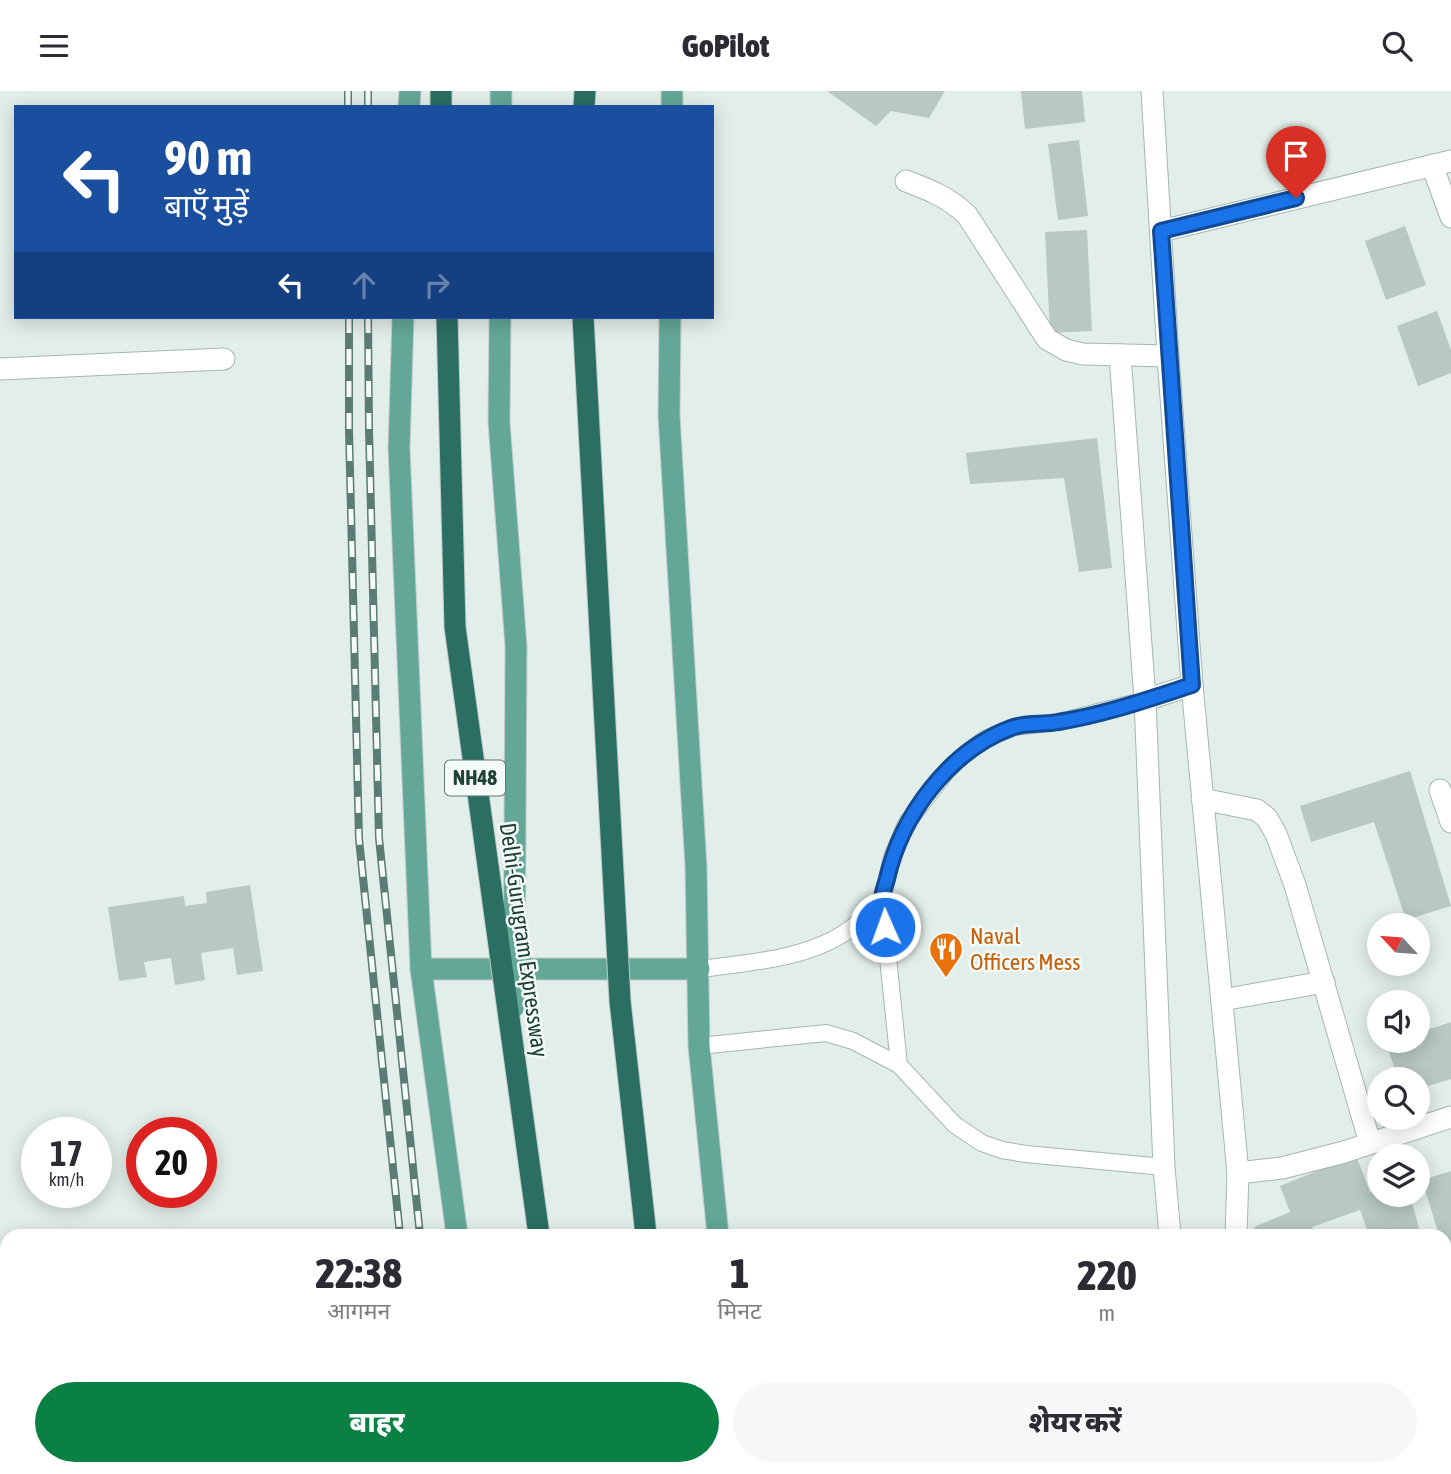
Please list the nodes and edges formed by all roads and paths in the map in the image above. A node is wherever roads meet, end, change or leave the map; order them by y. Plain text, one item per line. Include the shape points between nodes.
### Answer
1 (1152, 91) edge
2 (1441, 163) edge
3 (906, 181) dead end
4 (1451, 217) edge
5 (1161, 231) junction
6 (403, 319) edge
7 (447, 319) edge
8 (500, 319) edge
9 (583, 319) edge
10 (670, 319) edge
11 (1120, 355) junction
12 (1168, 356) junction
13 (224, 359) dead end
14 (0, 369) edge
15 (1192, 685) junction
16 (1145, 700) junction
17 (1440, 790) dead end
18 (1202, 799) junction
19 (1451, 822) edge
20 (882, 899) junction
21 (421, 969) junction
22 (699, 969) junction
23 (1324, 982) junction
24 (1222, 1000) junction
25 (699, 1046) junction
26 (514, 1061) junction
27 (899, 1065) junction
28 (1451, 1117) edge
29 (1370, 1143) junction
30 (1164, 1167) junction
31 (1238, 1173) junction
32 (456, 1229) edge
33 (538, 1229) edge
34 (645, 1229) edge
35 (717, 1229) edge
36 (1169, 1229) edge
37 (1236, 1229) edge

1 - 5 street
2 - 4 street
2 - 5 street
3 - 11 street via 937,192 967,215 1048,339 1074,352
5 - 12 street
6 - 21 main road via 399,448
7 - 26 highway, Delhi-Gurugram Expressway / NH48, bridge via 454,627
8 - 26 main road, bridge via 499,422 516,646
9 - 34 highway, bridge via 620,1001
10 - 22 main road via 669,416
11 - 12 street
11 - 16 street
12 - 15 street
13 - 14 street
15 - 16 street
15 - 18 street
16 - 20 lane via 1059,722 1014,727 965,753 906,824
16 - 30 street
17 - 19 street
18 - 23 street via 1257,810 1271,823
18 - 24 street
20 - 22 lane via 828,943 771,960
20 - 27 lane
21 - 22 main road
21 - 32 main road
22 - 25 main road
23 - 24 street
23 - 29 street
24 - 31 street
25 - 27 lane via 826,1033 853,1041
25 - 35 main road
26 - 33 highway, Delhi-Gurugram Expressway / NH48, bridge
27 - 30 lane via 956,1125 982,1143 1026,1154
28 - 29 street
29 - 31 street via 1282,1168
30 - 36 street
31 - 37 street

